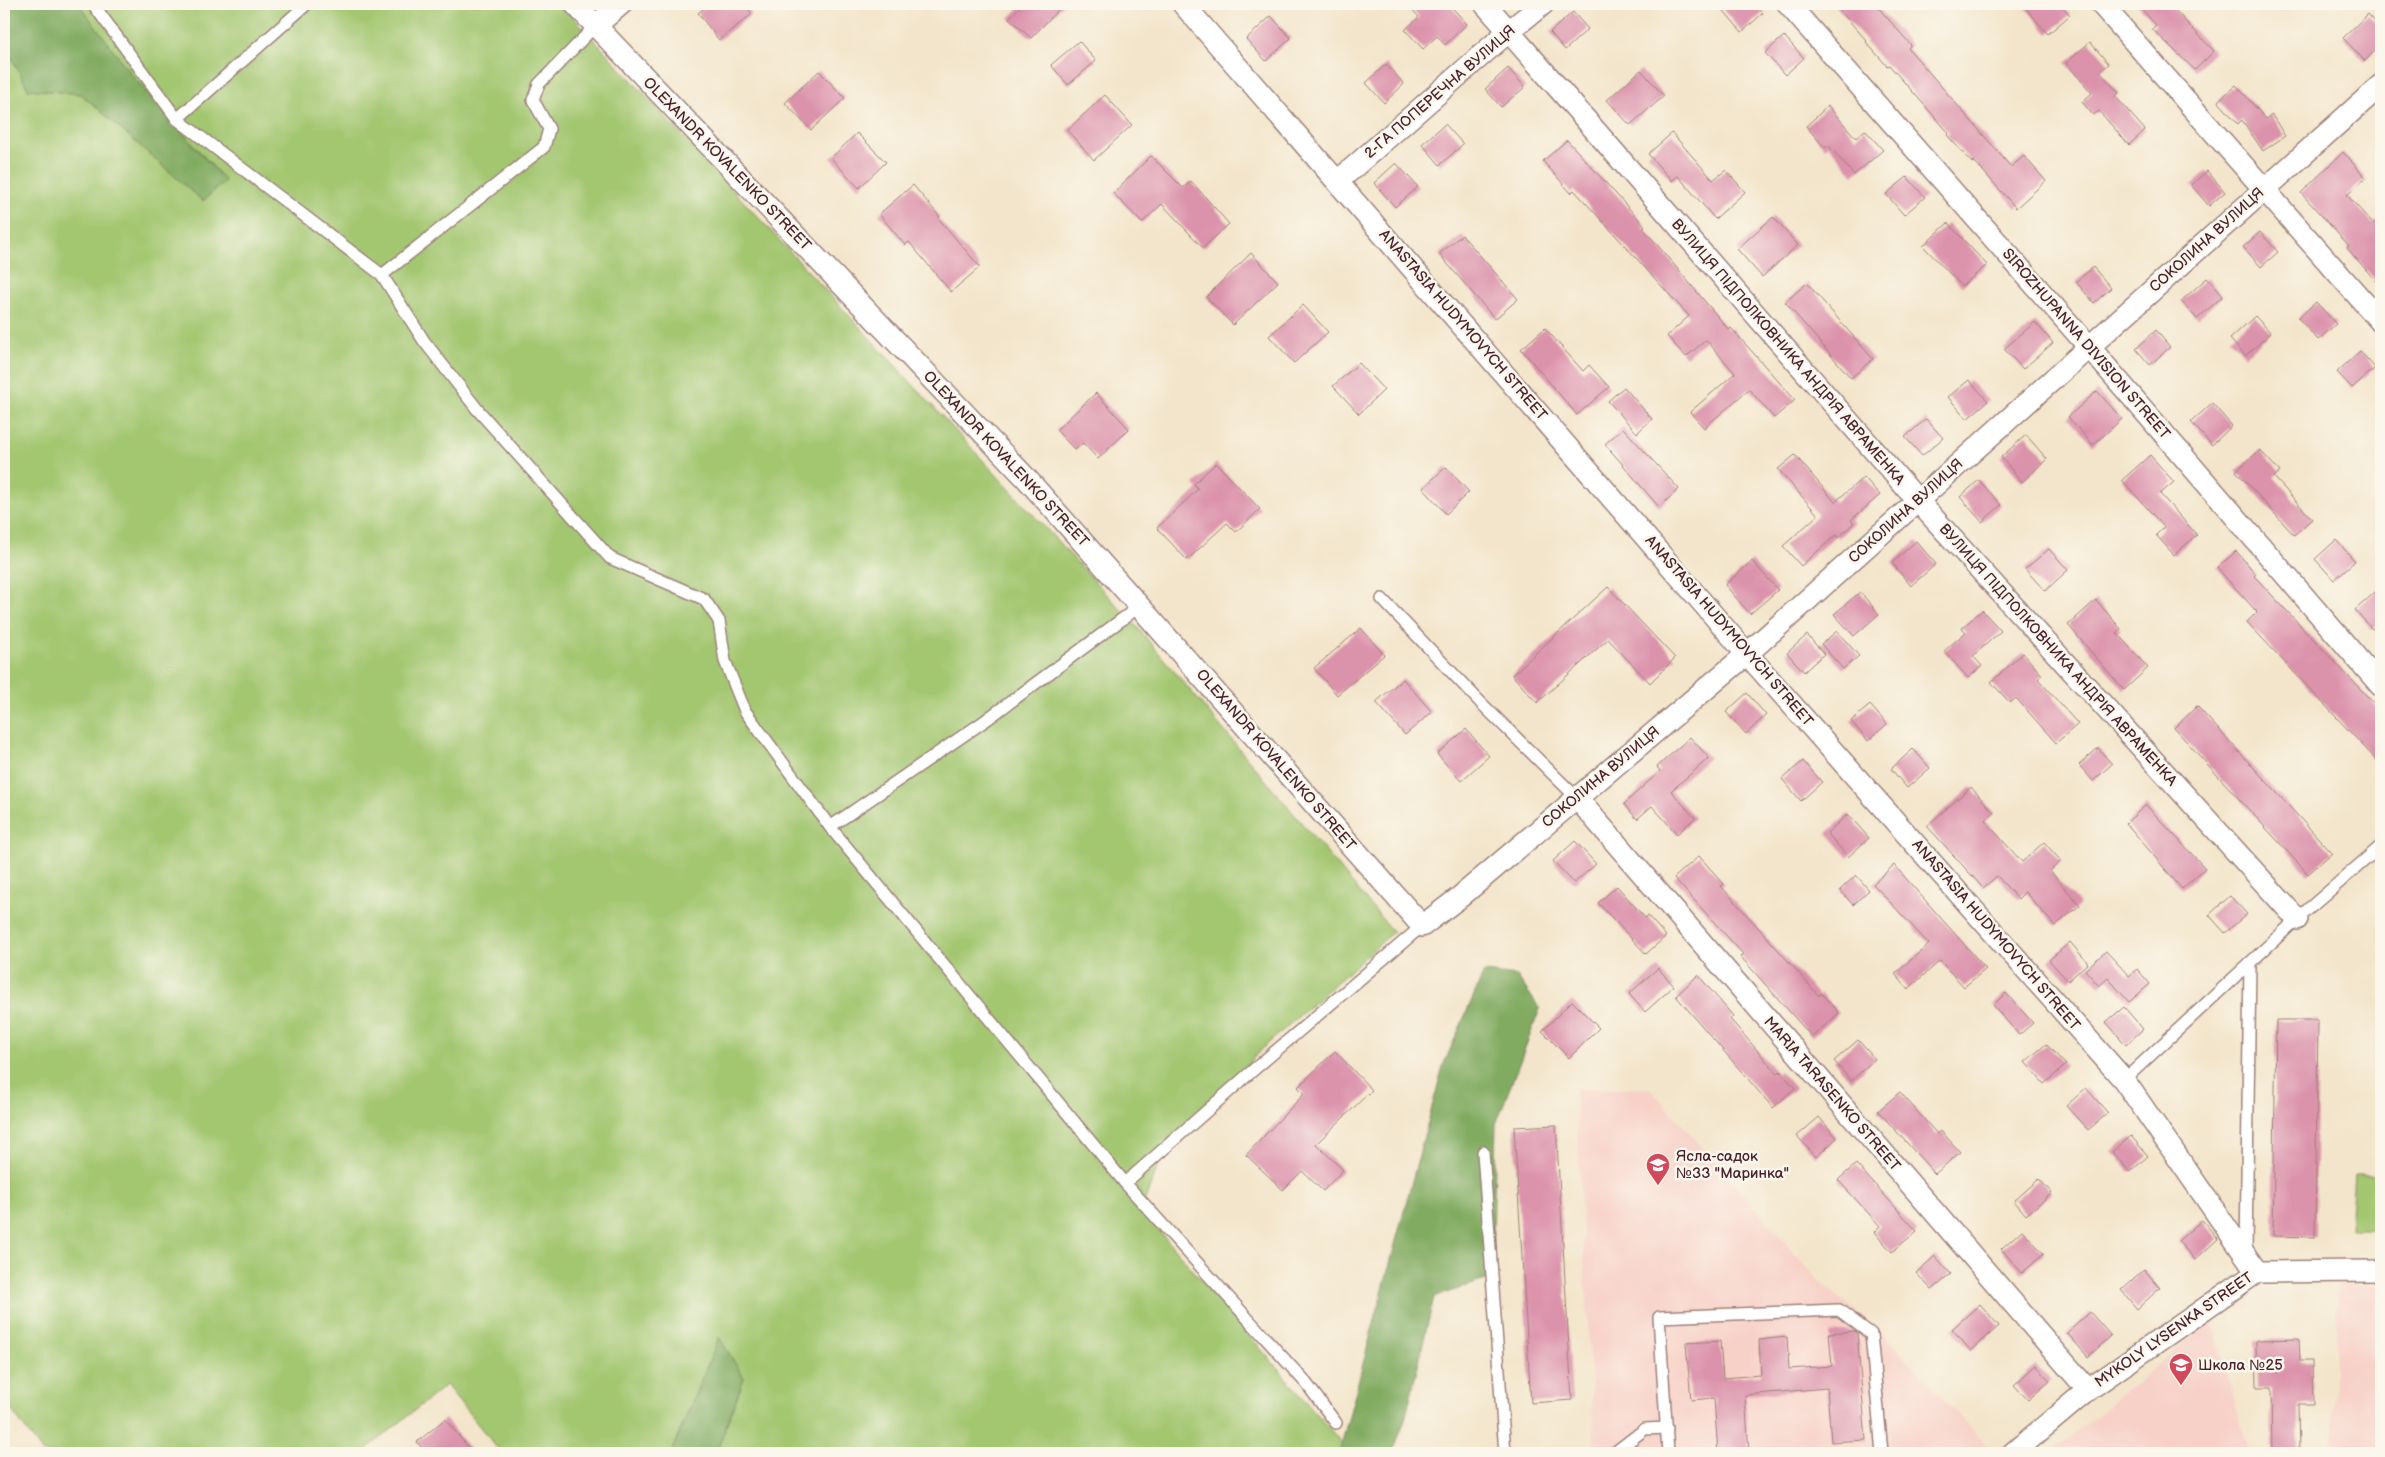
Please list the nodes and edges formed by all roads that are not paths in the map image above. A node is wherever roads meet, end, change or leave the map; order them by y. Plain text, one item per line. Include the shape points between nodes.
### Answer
1 (93, 4) edge
2 (307, 4) edge
3 (575, 4) edge
4 (621, 4) edge
5 (1183, 4) edge
6 (1485, 4) edge
7 (1543, 4) edge
8 (1788, 4) edge
9 (2102, 4) edge
10 (595, 26) junction
11 (1509, 31) junction
12 (2381, 85) edge
13 (177, 119) junction
14 (1338, 181) junction
15 (2263, 189) junction
16 (382, 275) junction
17 (2381, 322) edge
18 (2090, 348) junction
19 (1918, 501) junction
20 (1382, 600) dead end
21 (1140, 606) junction
22 (1747, 654) junction
23 (2381, 686) edge
24 (1576, 797) junction
25 (830, 827) junction
26 (2381, 846) edge
27 (2297, 919) junction
28 (1422, 926) junction
29 (2250, 963) junction
30 (2124, 1080) junction
31 (1483, 1152) dead end
32 (1125, 1183) junction
33 (2251, 1263) junction
34 (2381, 1271) edge
35 (2088, 1390) junction
36 (1336, 1423) dead end
37 (1667, 1428) junction
38 (1505, 1453) edge
39 (1614, 1453) edge
40 (1668, 1453) edge
41 (1882, 1453) edge
42 (2013, 1453) edge

1 - 13 lane
2 - 13 lane
3 - 10 street, OLEXANDR KOVALENKO STREET
4 - 10 street
5 - 14 street, ANASTASIA HUDYMOVYCH STREET
6 - 11 street, ВУЛИЦЯ ПІДПОЛКОВНИКА АНДРІЯ АВРАМЕНКА
7 - 11 street, 2-ГА ПОПЕРЕЧНА ВУЛИЦЯ
8 - 18 street, SIROZHUPANNA DIVISION STREET
9 - 15 street
10 - 16 lane via 539,84 533,100 549,130 544,147
10 - 21 street, OLEXANDR KOVALENKO STREET via 1027,478
11 - 14 street, 2-ГА ПОПЕРЕЧНА ВУЛИЦЯ
11 - 19 street, ВУЛИЦЯ ПІДПОЛКОВНИКА АНДРІЯ АВРАМЕНКА
12 - 15 street, СОКОЛИНА ВУЛИЦЯ
13 - 16 lane
14 - 22 street, ANASTASIA HUDYMOVYCH STREET
15 - 17 street
15 - 18 street, СОКОЛИНА ВУЛИЦЯ
16 - 25 lane via 424,341 476,408 610,558 704,599 720,622 725,662 745,712
18 - 19 street, СОКОЛИНА ВУЛИЦЯ
18 - 23 street, SIROZHUPANNA DIVISION STREET
19 - 22 street, СОКОЛИНА ВУЛИЦЯ
19 - 27 street, ВУЛИЦЯ ПІДПОЛКОВНИКА АНДРІЯ АВРАМЕНКА
20 - 24 lane
21 - 25 lane via 986,720
21 - 28 street, OLEXANDR KOVALENKO STREET
22 - 24 street, СОКОЛИНА ВУЛИЦЯ
22 - 30 street, ANASTASIA HUDYMOVYCH STREET
24 - 28 street, СОКОЛИНА ВУЛИЦЯ
24 - 35 street, MARIA TARASENKO STREET
25 - 32 lane
26 - 27 lane
27 - 29 lane
28 - 32 lane
29 - 30 lane
29 - 33 lane
30 - 33 street, ANASTASIA HUDYMOVYCH STREET
31 - 38 lane
32 - 36 lane via 1306,1383
33 - 34 street, MYKOLY LYSENKA STREET
33 - 35 street, MYKOLY LYSENKA STREET
35 - 42 street, MYKOLY LYSENKA STREET
37 - 39 lane via 1645,1429
37 - 40 lane
37 - 41 lane via 1659,1317 1839,1310 1871,1334

